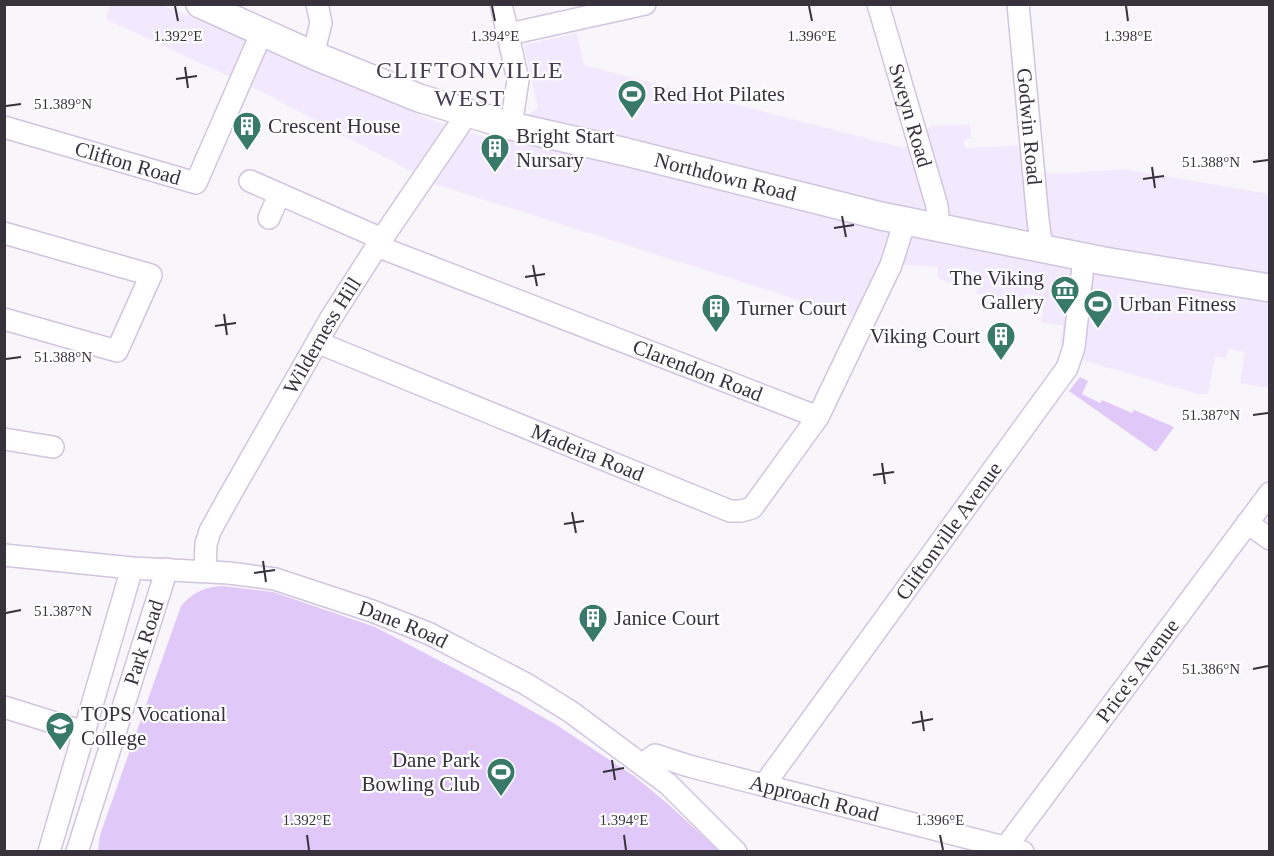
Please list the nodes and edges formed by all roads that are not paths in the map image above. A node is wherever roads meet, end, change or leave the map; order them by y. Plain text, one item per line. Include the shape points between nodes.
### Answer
1 (200, 4) edge
2 (317, 4) edge
3 (501, 4) edge
4 (645, 4) edge
5 (878, 4) edge
6 (1018, 4) edge
7 (622, 7) edge
8 (262, 32) junction
9 (509, 34) junction
10 (314, 55) junction
11 (467, 114) junction
12 (512, 126) junction
13 (4, 128) edge
14 (250, 181) dead end
15 (279, 195) junction
16 (269, 218) dead end
17 (905, 221) junction
18 (939, 227) junction
19 (4, 233) edge
20 (380, 242) junction
21 (1042, 249) junction
22 (1084, 257) junction
23 (1269, 288) edge
24 (4, 319) edge
25 (319, 343) junction
26 (818, 417) junction
27 (4, 439) edge
28 (53, 447) dead end
29 (1269, 493) edge
30 (1247, 523) junction
31 (1269, 539) edge
32 (4, 555) edge
33 (132, 568) junction
34 (167, 569) junction
35 (206, 571) junction
36 (4, 707) edge
37 (84, 732) junction
38 (643, 764) junction
39 (764, 785) junction
40 (1014, 849) edge
41 (48, 852) edge
42 (77, 852) edge
43 (736, 852) edge

1 - 8 main road, Northdown Road
2 - 10 street via 321,23
3 - 9 street
4 - 7 street
5 - 18 street, Sweyn Road via 938,206
6 - 21 street, Godwin Road
7 - 9 street
8 - 10 main road, Northdown Road
8 - 13 street, Clifton Road via 196,183
9 - 12 street via 518,80
10 - 11 main road, Northdown Road
11 - 12 main road, Northdown Road
11 - 20 street, Wilderness Hill
12 - 17 main road, Northdown Road
14 - 15 street, Clarendon Road
15 - 16 street
15 - 20 street, Clarendon Road
17 - 18 main road, Northdown Road
17 - 26 street via 891,265
18 - 21 main road, Northdown Road
19 - 24 street via 151,275 117,351
20 - 25 street, Wilderness Hill
20 - 26 street, Clarendon Road
21 - 22 main road, Northdown Road
22 - 23 main road, Northdown Road
22 - 39 street, Cliftonville Avenue via 1074,347 1067,368
25 - 26 street, Madeira Road via 730,511 752,508
25 - 35 street, Wilderness Hill via 210,531
27 - 28 street
29 - 30 street, Price's Avenue
30 - 31 street
30 - 40 street, Price's Avenue
32 - 33 street, Dane Road
33 - 34 street, Dane Road
33 - 37 street
34 - 35 street, Dane Road
34 - 42 street, Park Road
35 - 38 street, Dane Road via 275,579 430,634 557,702
36 - 37 street
37 - 41 street
38 - 39 street, Approach Road via 655,755
38 - 43 street, Dane Road
39 - 40 street, Approach Road

